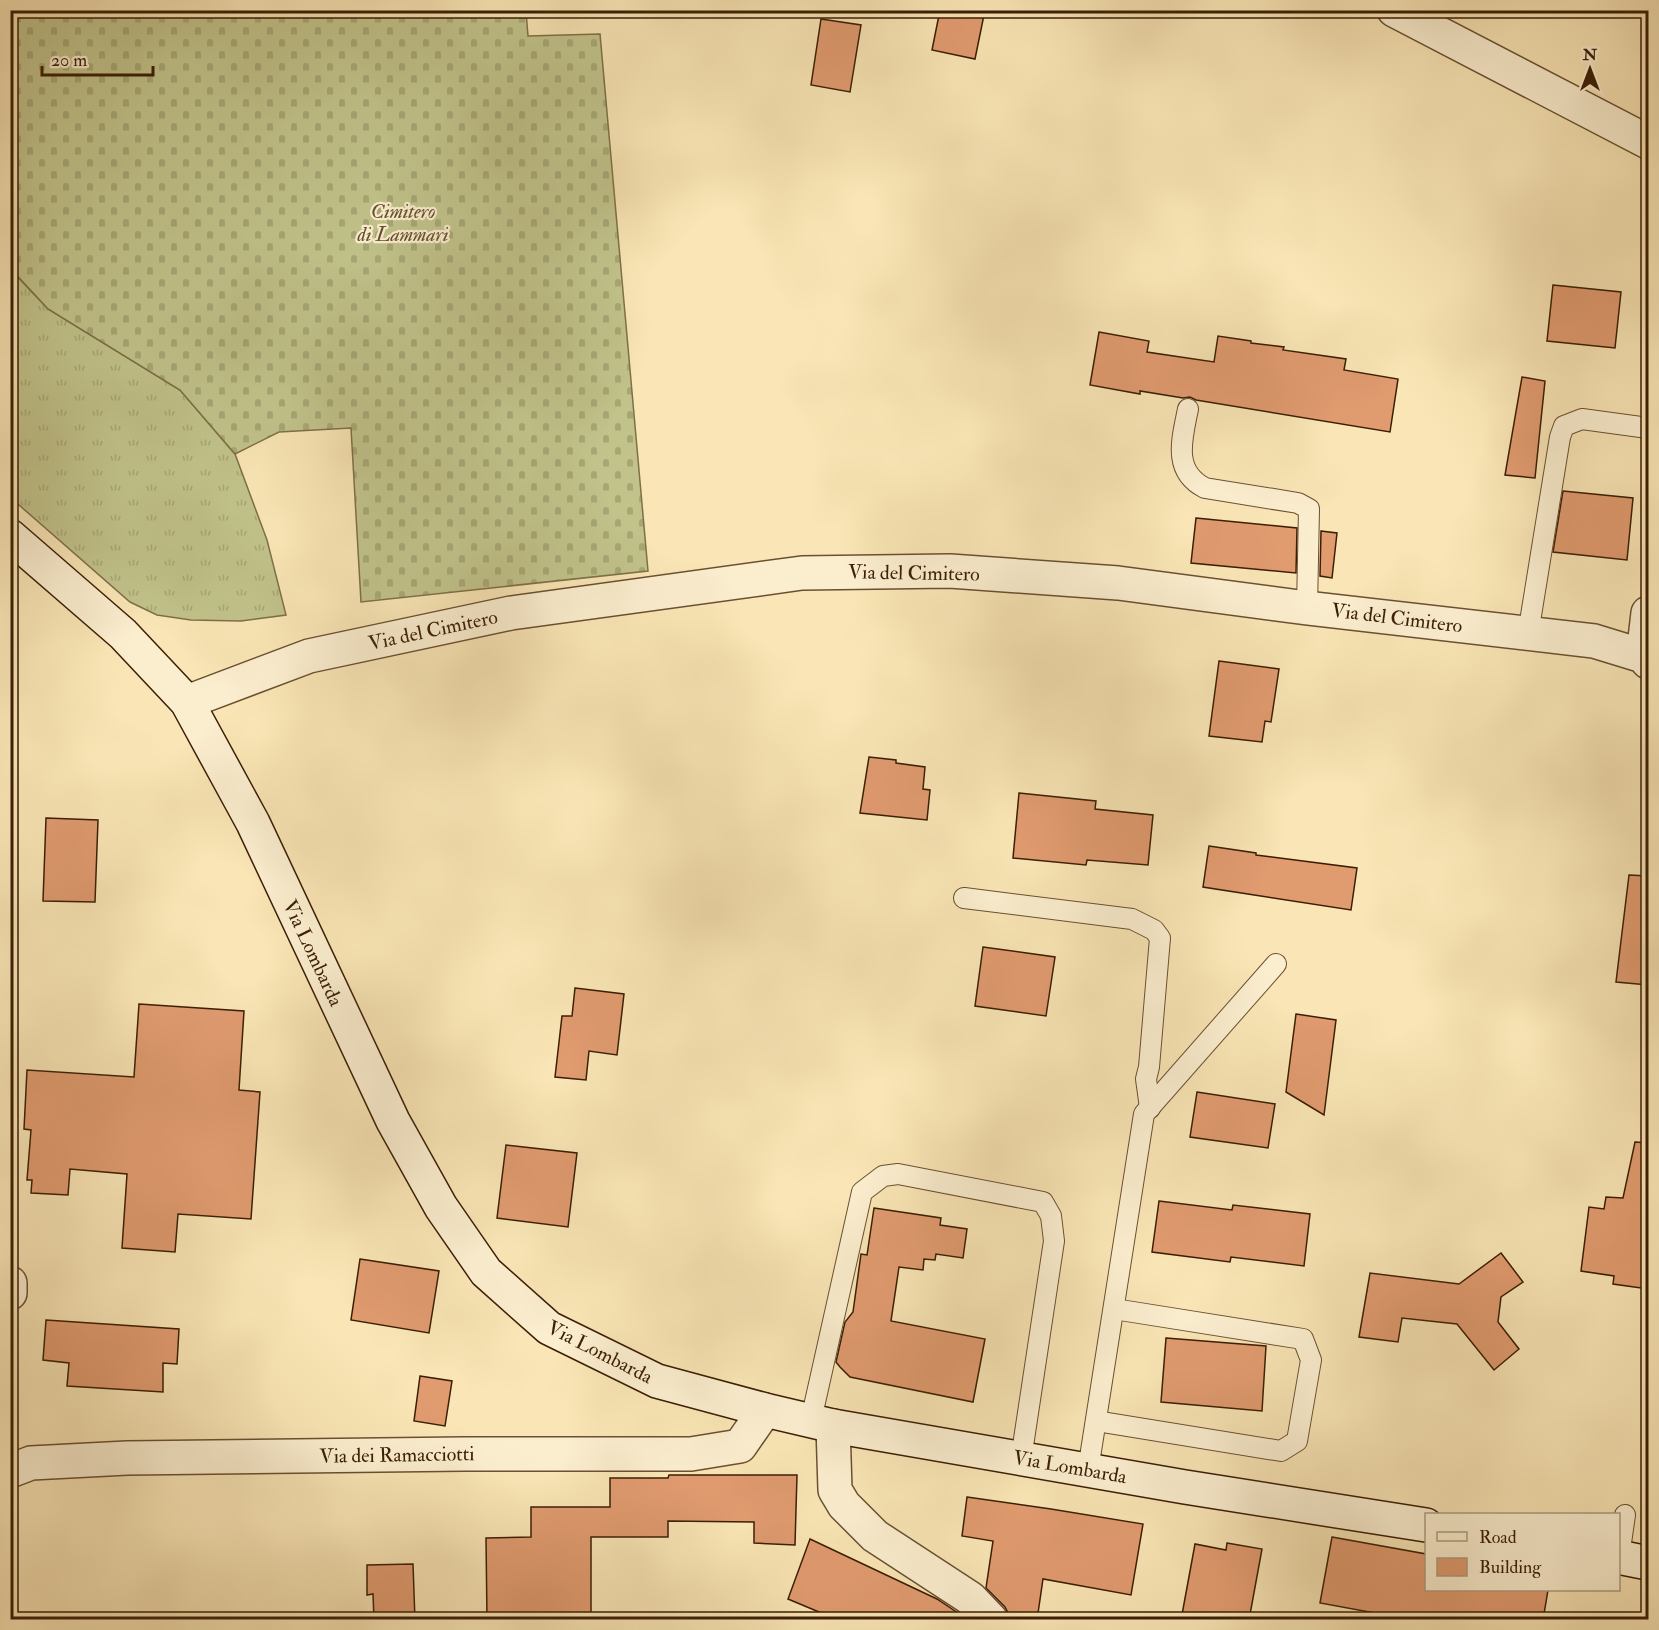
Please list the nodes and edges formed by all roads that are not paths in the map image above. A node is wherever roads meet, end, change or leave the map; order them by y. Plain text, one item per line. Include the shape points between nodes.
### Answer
1 (1394, 10) edge
2 (1648, 142) edge
3 (1188, 409) dead end
4 (1648, 428) edge
5 (10, 536) edge
6 (1307, 608) junction
7 (1648, 613) edge
8 (1528, 634) junction
9 (1646, 659) edge
10 (186, 702) junction
11 (964, 897) dead end
12 (1276, 964) dead end
13 (1150, 1108) junction
14 (10, 1283) edge
15 (10, 1293) edge
16 (1114, 1309) junction
17 (765, 1410) junction
18 (1096, 1421) junction
19 (822, 1423) junction
20 (1021, 1459) junction
21 (1088, 1470) junction
22 (10, 1471) edge
23 (1625, 1515) dead end
24 (1425, 1525) edge
25 (1620, 1550) edge
26 (1620, 1557) edge
27 (1648, 1563) edge
28 (991, 1620) edge

1 - 2 street
3 - 6 lane via 1181,444 1185,471 1194,482 1205,488 1298,503 1309,509
4 - 8 lane via 1582,419 1564,426
5 - 10 street, Via Lombarda via 123,634
6 - 8 street, Via del Cimitero
6 - 10 street, Via del Cimitero via 1098,581 950,571 802,573 512,613 309,656
7 - 9 street
8 - 9 street, Via del Cimitero via 1594,641
10 - 17 street, Via Lombarda via 253,823 393,1121 441,1207 486,1272 549,1328 657,1381
11 - 13 lane via 1132,919 1154,930 1160,938 1146,1079
12 - 13 lane
13 - 16 lane via 1144,1114
14 - 15 street
16 - 18 lane
16 - 18 lane via 1303,1339 1311,1360 1297,1441 1281,1451
17 - 19 street, Via Lombarda
17 - 22 street, Via dei Ramacciotti via 740,1446 691,1454 128,1458 31,1463
18 - 21 lane
19 - 20 street, Via Lombarda
19 - 20 lane via 862,1192 883,1176 898,1174 1043,1202 1051,1216 1054,1241
19 - 28 street via 835,1490 844,1505 875,1536 970,1598
20 - 21 street, Via Lombarda
21 - 24 street, Via Lombarda
23 - 25 lane
26 - 27 street

